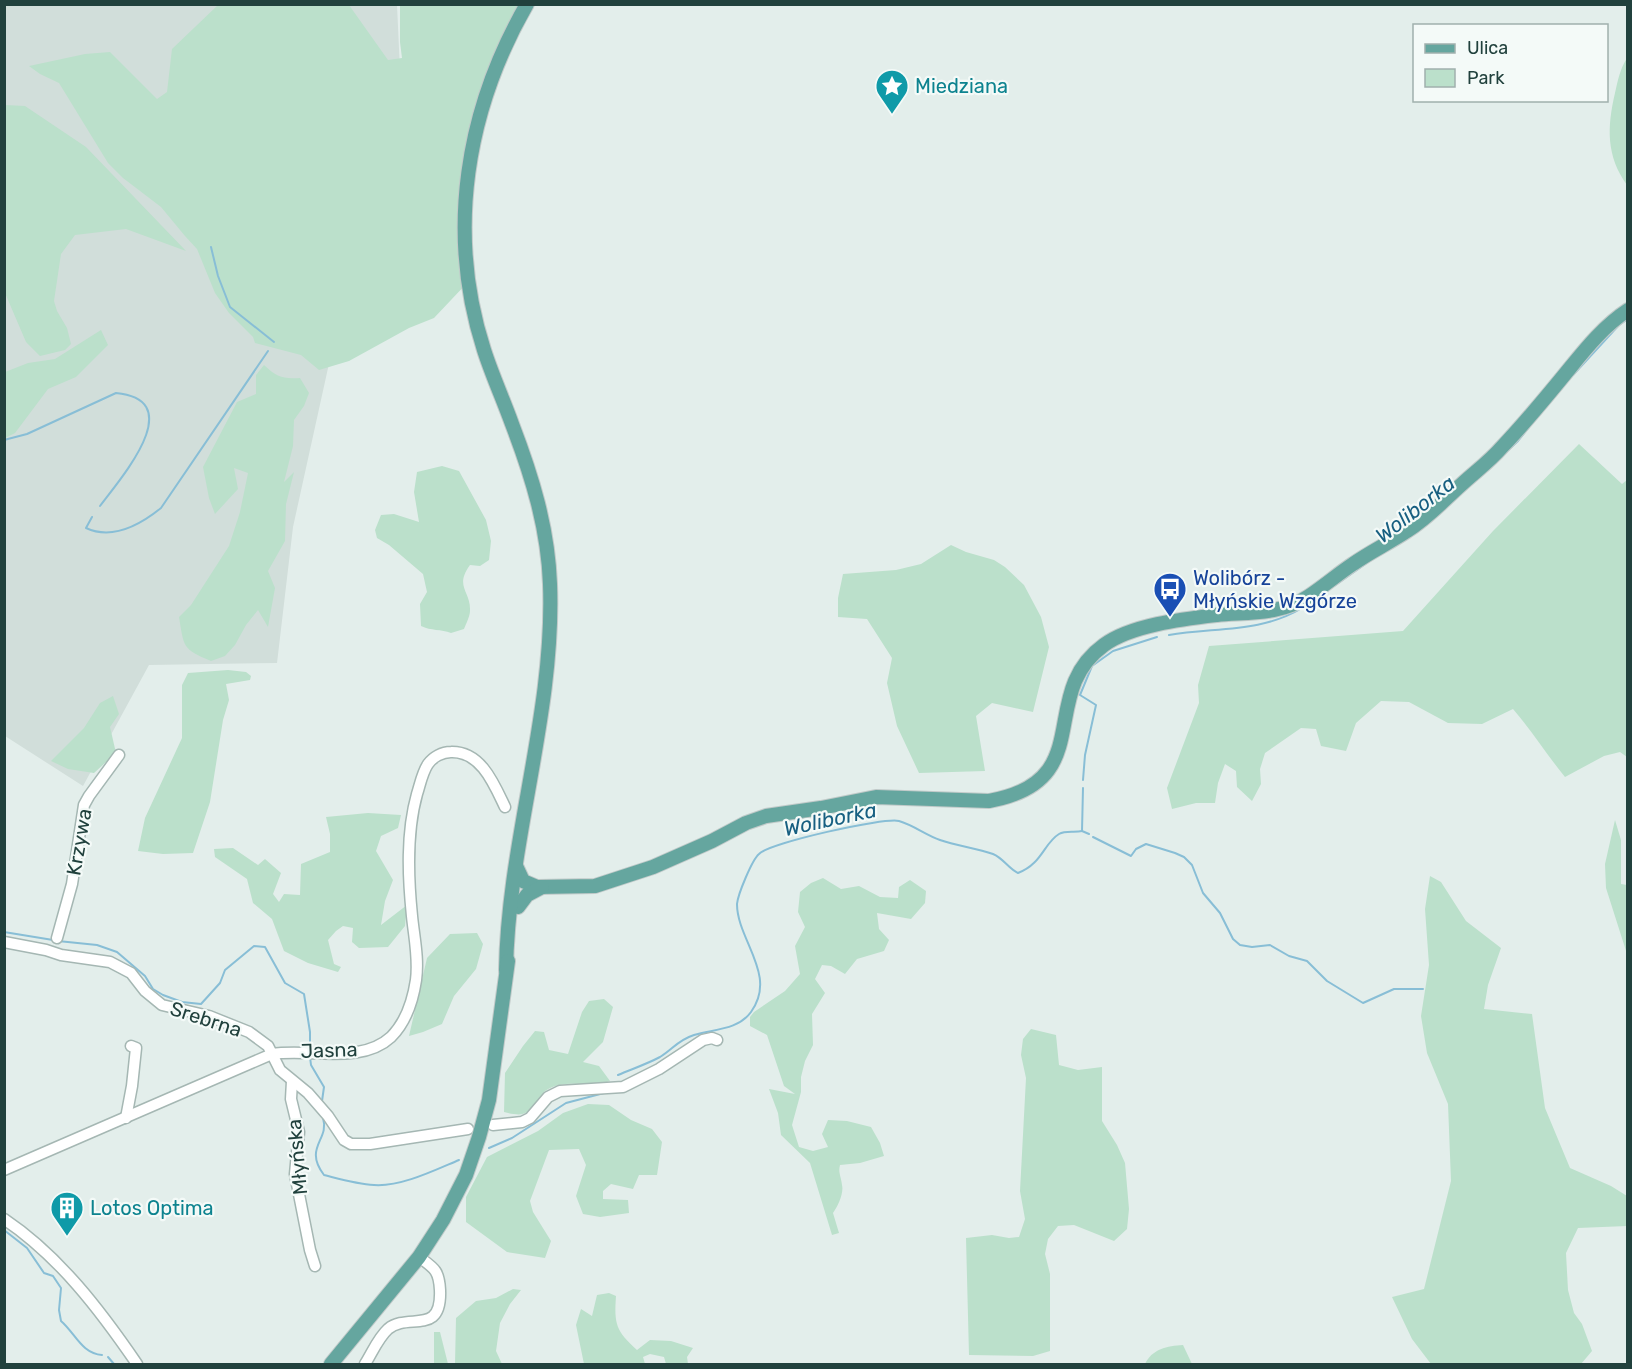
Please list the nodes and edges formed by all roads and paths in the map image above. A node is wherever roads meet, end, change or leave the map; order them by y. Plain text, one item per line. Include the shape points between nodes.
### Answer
1 (527, 4) edge
2 (1628, 310) edge
3 (119, 755) dead end
4 (504, 807) dead end
5 (527, 875) junction
6 (518, 907) junction
7 (57, 938) dead end
8 (4, 942) edge
9 (506, 970) junction
10 (717, 1040) dead end
11 (131, 1046) dead end
12 (272, 1054) junction
13 (292, 1081) junction
14 (126, 1118) junction
15 (493, 1125) dead end
16 (468, 1129) dead end
17 (4, 1170) edge
18 (4, 1219) edge
19 (418, 1257) junction
20 (315, 1266) dead end
21 (137, 1365) edge
22 (331, 1365) edge
23 (365, 1365) edge

1 - 5 main road via 495,71 477,123 466,180 464,230 468,282 484,350 524,458 545,535 550,586 549,637 533,759
2 - 5 main road via 1585,350 1502,448 1423,520 1308,597 1276,610 1216,615 1151,627 1103,646 1081,670 1071,689 1054,761 1043,778 1029,788 989,801 876,797 766,816 712,842 595,886 569,887
3 - 7 street, Krzywa via 84,805 72,884
4 - 12 street, Jasna via 485,771 469,756 447,752 428,764 415,801 410,843 416,980 400,1026 378,1046 341,1054
5 - 6 main road
5 - 6 main road via 527,895
5 - 9 main road via 513,890
6 - 9 main road
8 - 12 street, Srebrna via 121,967 162,1005 228,1022 264,1041
9 - 19 main road via 492,1079 479,1137 466,1175
10 - 15 street via 703,1040 623,1087 561,1091 548,1097 522,1122
11 - 14 street via 136,1048
12 - 13 street via 280,1070
12 - 14 street, Jasna
13 - 16 street via 321,1107 344,1140 356,1145
13 - 20 street, Młyńska via 291,1099 299,1132 295,1174
14 - 17 street, Jasna
18 - 21 street via 67,1272
19 - 22 main road
19 - 23 street via 438,1273 438,1308 426,1320 387,1330

